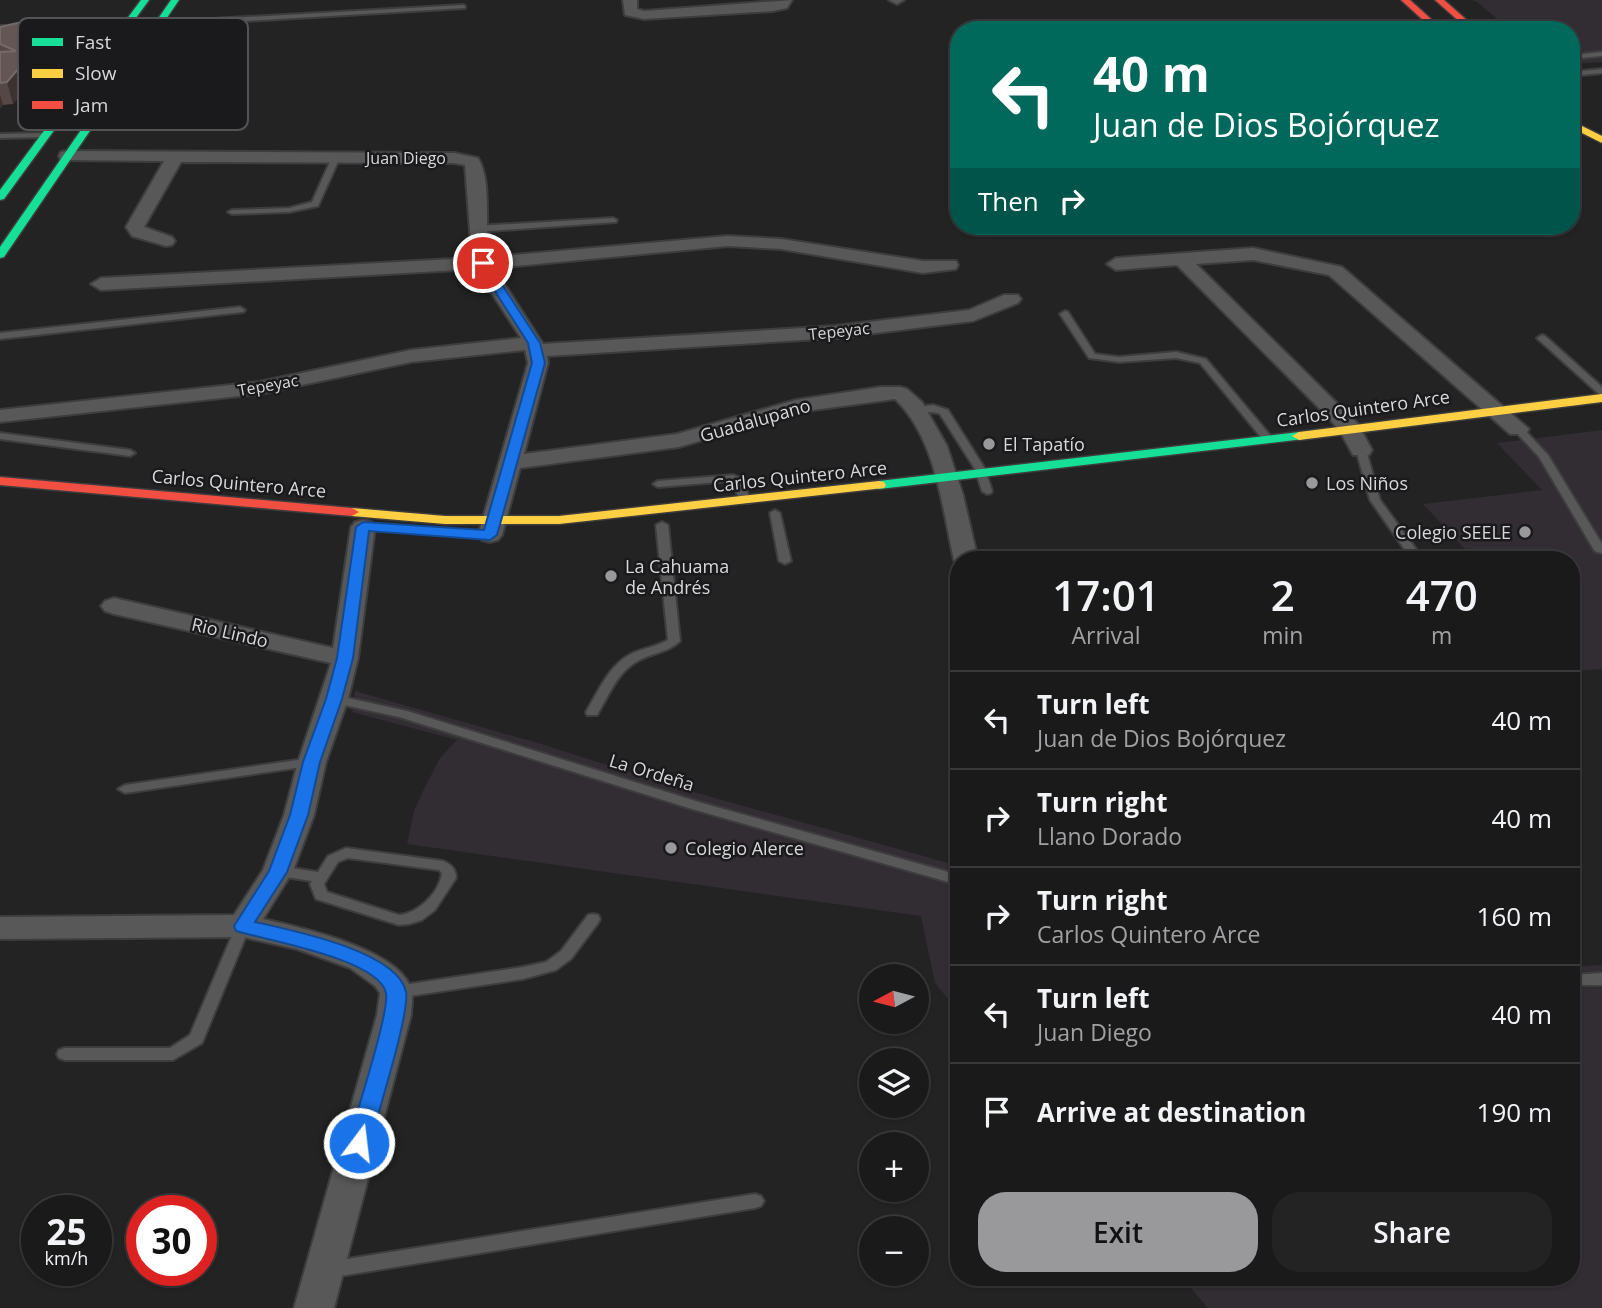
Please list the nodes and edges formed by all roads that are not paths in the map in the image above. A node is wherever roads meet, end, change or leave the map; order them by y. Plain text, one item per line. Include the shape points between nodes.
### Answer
1 (145, 0) edge
2 (150, 0) edge
3 (630, 0) edge
4 (786, 0) edge
5 (1405, 0) edge
6 (1439, 0) edge
7 (175, 1) edge
8 (463, 7) dead end
9 (131, 18) edge
10 (163, 18) edge
11 (248, 19) edge
12 (1429, 21) edge
13 (1464, 21) edge
14 (0, 30) edge
15 (18, 30) edge
16 (1602, 54) edge
17 (1580, 56) edge
18 (1602, 71) edge
19 (1580, 73) edge
20 (1580, 128) edge
21 (49, 130) edge
22 (85, 130) edge
23 (45, 135) junction
24 (0, 136) edge
25 (1602, 139) edge
26 (67, 156) junction
27 (175, 157) junction
28 (336, 157) junction
29 (0, 197) edge
30 (232, 212) dead end
31 (614, 220) dead end
32 (476, 229) junction
33 (166, 241) dead end
34 (0, 255) edge
35 (1180, 258) junction
36 (483, 263) junction
37 (1116, 264) dead end
38 (949, 265) dead end
39 (102, 284) dead end
40 (1011, 299) dead end
41 (240, 310) dead end
42 (1065, 314) dead end
43 (0, 336) edge
44 (1542, 338) dead end
45 (536, 347) junction
46 (1602, 392) edge
47 (1602, 398) edge
48 (916, 410) junction
49 (1494, 410) junction
50 (0, 416) edge
51 (1542, 427) dead end
52 (1350, 429) junction
53 (1518, 429) junction
54 (1492, 432) dead end
55 (0, 436) edge
56 (1269, 440) junction
57 (1367, 449) junction
58 (1338, 452) dead end
59 (130, 453) dead end
60 (512, 462) junction
61 (982, 475) junction
62 (0, 481) edge
63 (657, 484) dead end
64 (965, 491) junction
65 (141, 494) junction
66 (746, 501) junction
67 (52, 502) dead end
68 (129, 508) junction
69 (782, 512) joint
70 (662, 525) junction
71 (363, 527) junction
72 (492, 529) junction
73 (1600, 550) dead end
74 (966, 551) edge
75 (1412, 551) edge
76 (785, 561) dead end
77 (114, 606) dead end
78 (345, 658) junction
79 (334, 699) junction
80 (593, 712) dead end
81 (312, 762) junction
82 (125, 789) dead end
83 (278, 872) junction
84 (321, 877) junction
85 (950, 877) edge
86 (593, 919) dead end
87 (243, 926) junction
88 (0, 928) edge
89 (1602, 979) edge
90 (1580, 980) edge
91 (396, 992) junction
92 (65, 1054) dead end
93 (755, 1201) dead end
94 (324, 1271) junction
95 (314, 1308) edge

1 - 9 main road
2 - 7 main road
3 - 4 street via 630,12 644,15 773,6
5 - 12 main road
6 - 13 main road
7 - 10 main road
8 - 11 lane
14 - 15 street
16 - 17 lane
18 - 19 lane
20 - 25 main road
21 - 23 main road
22 - 26 main road
23 - 24 lane
23 - 29 main road
26 - 27 street, Juan Diego
26 - 34 main road
27 - 28 street, Juan Diego
27 - 33 street via 135,227
28 - 30 lane via 315,204
28 - 32 street, Juan Diego via 472,162
31 - 32 lane
32 - 36 street, Juan Diego
35 - 37 street
35 - 49 street via 1252,254 1335,271
35 - 52 street
36 - 38 street via 728,241 781,244 923,267
36 - 39 street
36 - 45 street, Juan Diego
40 - 45 street, Tepeyac via 973,315 835,332
41 - 43 lane
42 - 56 lane via 1092,356 1112,359 1167,354 1203,361
44 - 46 lane
45 - 50 street, Tepeyac via 411,356 259,388
45 - 60 street via 538,374
47 - 49 main road, Carlos Quintero Arce
48 - 60 street, Guadalupano via 900,393 881,393 796,406 695,437
48 - 61 lane via 944,412
48 - 64 street, Guadalupano
49 - 52 main road, Carlos Quintero Arce
49 - 53 street
51 - 53 main road
52 - 56 main road, Carlos Quintero Arce
52 - 57 street
53 - 54 main road
53 - 73 lane via 1543,455
55 - 59 lane
56 - 61 main road, Carlos Quintero Arce
57 - 58 main road
57 - 75 lane via 1375,500
60 - 72 street
61 - 64 main road, Carlos Quintero Arce
61 - 64 lane
62 - 65 main road, Carlos Quintero Arce
63 - 66 lane via 733,478
64 - 66 main road, Carlos Quintero Arce
64 - 74 street
65 - 68 main road
65 - 72 main road, Carlos Quintero Arce via 445,520
66 - 72 main road, Carlos Quintero Arce
67 - 68 main road, Carlos Quintero Arce
68 - 71 main road, Carlos Quintero Arce
69 - 70 main road, Carlos Quintero Arce
69 - 76 lane
70 - 72 main road, Carlos Quintero Arce via 580,532
70 - 80 lane via 674,641 623,665
71 - 72 main road, Carlos Quintero Arce
71 - 78 street
77 - 78 street, Rio Lindo
78 - 79 street
79 - 81 street
79 - 85 lane, La Ordeña via 402,714 697,806
81 - 82 lane
81 - 83 street
83 - 84 lane
83 - 87 street
84 - 84 lane via 317,884 321,895 409,920 428,912 449,872 443,866 346,853 334,859
86 - 91 lane via 566,955 551,966
87 - 88 street
87 - 91 street via 302,939 361,960 387,978
87 - 92 lane via 196,1039 186,1048 173,1054
89 - 90 lane
91 - 94 street via 394,1015
93 - 94 lane
94 - 95 street

